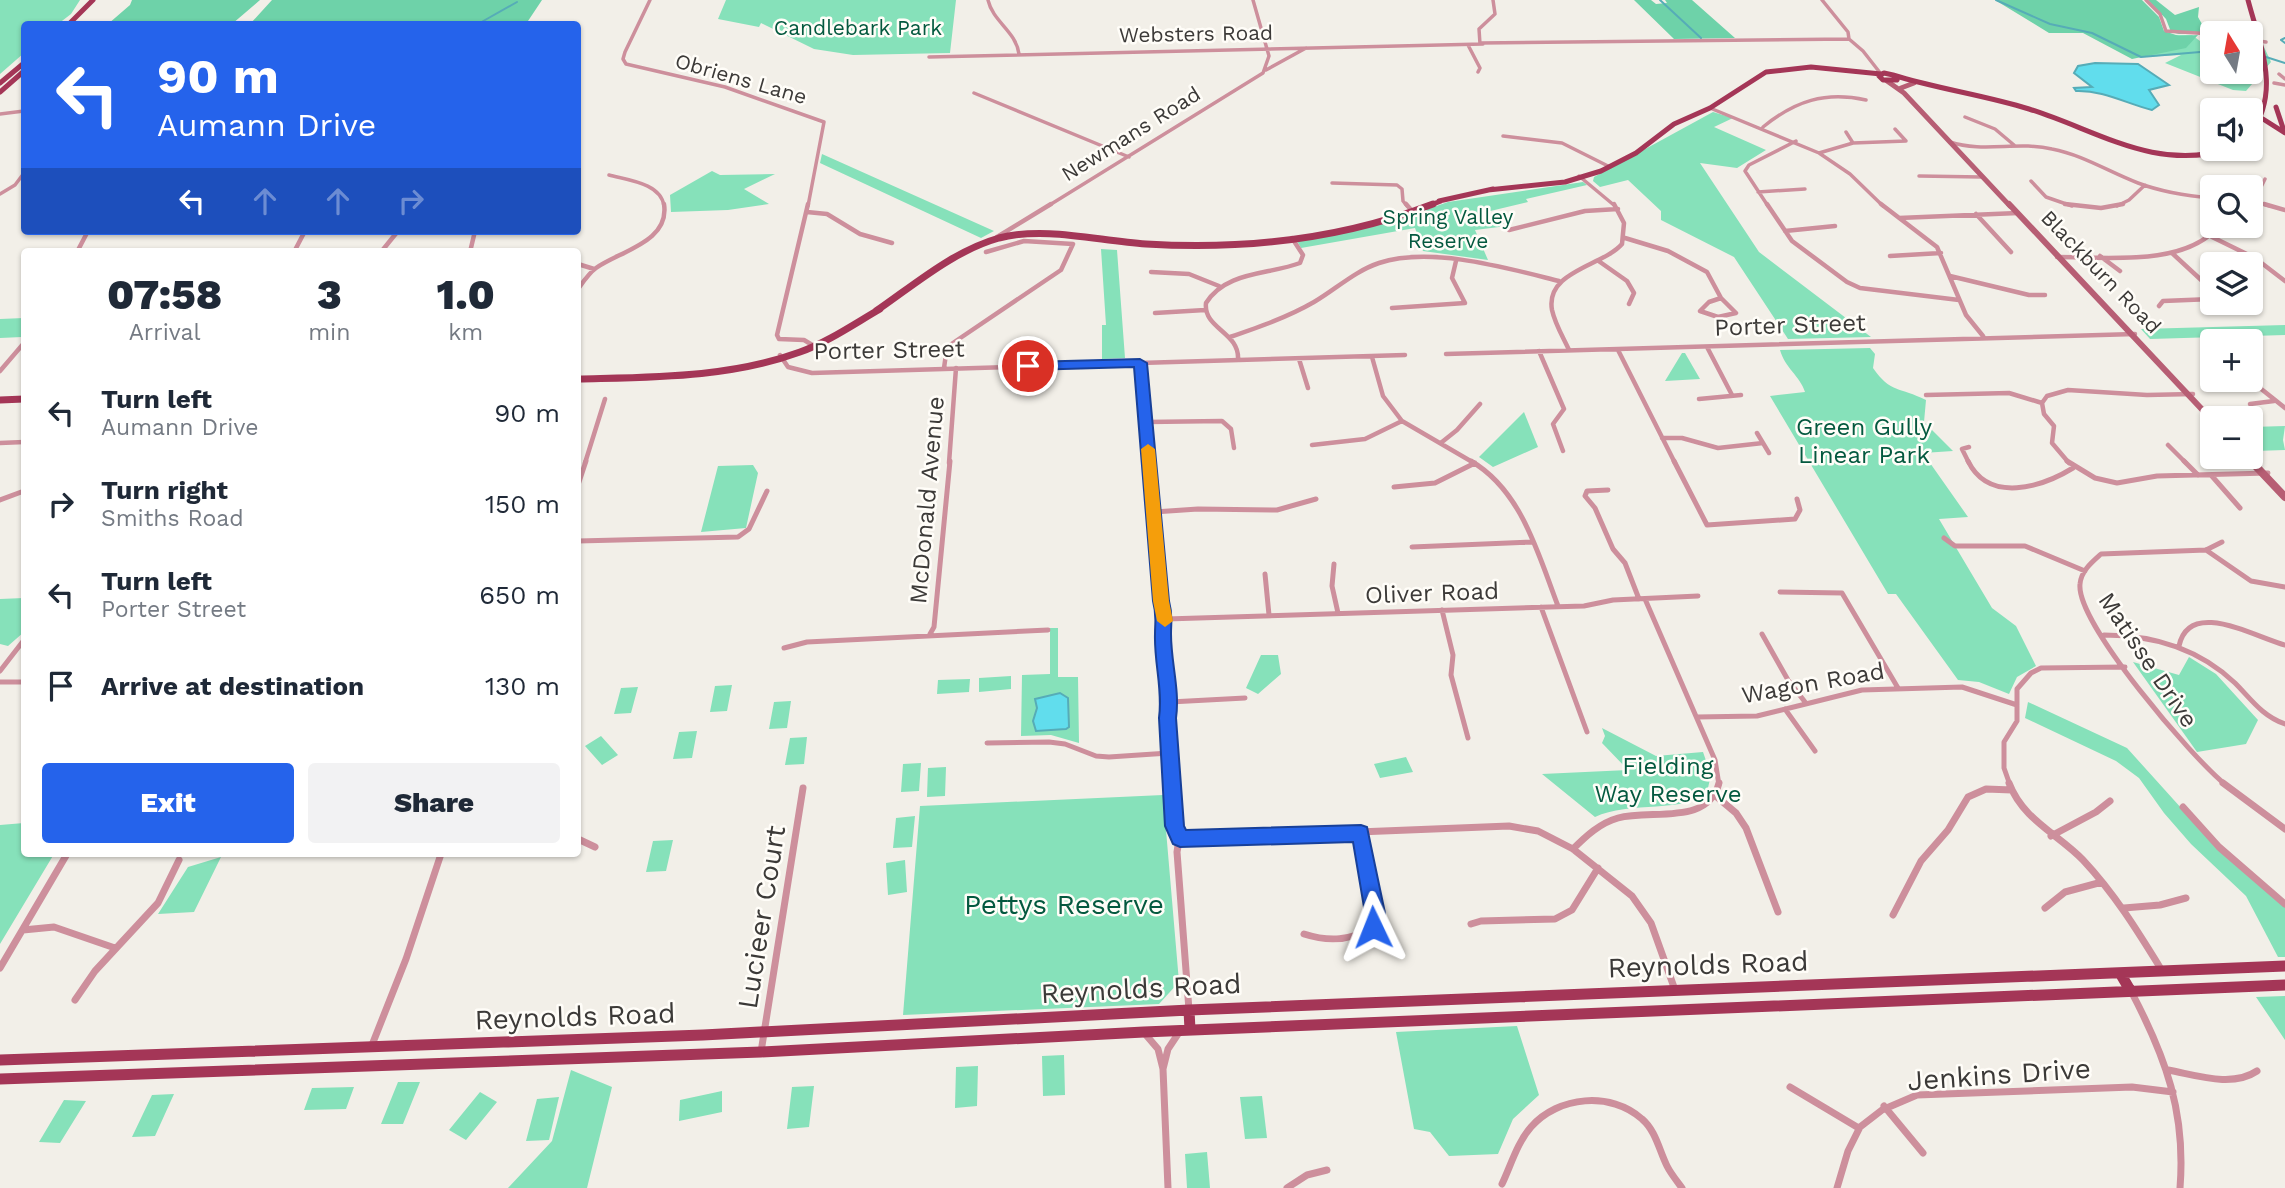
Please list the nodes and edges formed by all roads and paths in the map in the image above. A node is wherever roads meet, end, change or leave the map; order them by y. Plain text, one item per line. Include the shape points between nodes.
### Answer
1 (93, 0) edge
2 (100, 0) edge
3 (650, 0) edge
4 (988, 0) edge
5 (1253, 0) edge
6 (1493, 0) edge
7 (1822, 0) edge
8 (2146, 0) edge
9 (2248, 0) edge
10 (72, 21) edge
11 (80, 21) edge
12 (2200, 34) edge
13 (1849, 39) junction
14 (2263, 42) edge
15 (2266, 42) junction
16 (1481, 44) junction
17 (1467, 45) junction
18 (1309, 47) junction
19 (1267, 48) junction
20 (1295, 48) junction
21 (1301, 51) junction
22 (2272, 52) dead end
23 (1018, 54) junction
24 (929, 57) dead end
25 (21, 66) edge
26 (1876, 66) junction
27 (2278, 69) joint
28 (1265, 71) junction
29 (1858, 71) junction
30 (1478, 72) dead end
31 (21, 74) edge
32 (1882, 77) junction
33 (1894, 78) junction
34 (0, 83) edge
35 (1917, 83) junction
36 (2281, 83) edge
37 (1902, 91) junction
38 (0, 92) edge
39 (974, 93) dead end
40 (1867, 100) dead end
41 (2276, 107) junction
42 (1712, 109) junction
43 (21, 111) edge
44 (0, 114) edge
45 (1735, 117) joint
46 (1965, 117) dead end
47 (2266, 119) junction
48 (2263, 122) edge
49 (2263, 124) edge
50 (1763, 127) junction
51 (1895, 129) dead end
52 (2263, 130) edge
53 (2285, 131) edge
54 (1846, 132) dead end
55 (1503, 136) dead end
56 (1796, 141) junction
57 (1950, 142) junction
58 (1853, 143) junction
59 (2014, 145) junction
60 (1970, 146) junction
61 (1959, 151) junction
62 (1819, 153) junction
63 (1129, 156) junction
64 (2200, 157) edge
65 (1608, 166) junction
66 (609, 175) dead end
67 (1919, 176) dead end
68 (21, 177) edge
69 (1581, 177) junction
70 (1981, 177) junction
71 (2265, 179) dead end
72 (2031, 181) dead end
73 (1332, 183) dead end
74 (2263, 183) edge
75 (2145, 185) junction
76 (1805, 189) dead end
77 (1758, 192) junction
78 (0, 194) edge
79 (2200, 197) edge
80 (2263, 203) edge
81 (2063, 204) junction
82 (1618, 209) junction
83 (2285, 210) edge
84 (1412, 211) junction
85 (807, 212) junction
86 (2059, 212) dead end
87 (2017, 213) junction
88 (1976, 214) junction
89 (1899, 218) junction
90 (1014, 226) junction
91 (1835, 226) dead end
92 (1509, 230) dead end
93 (1785, 231) junction
94 (1024, 235) junction
95 (1064, 237) junction
96 (1292, 238) junction
97 (1625, 238) junction
98 (2210, 238) edge
99 (2214, 238) edge
100 (996, 241) junction
101 (892, 243) dead end
102 (986, 252) dead end
103 (2011, 252) dead end
104 (1941, 253) junction
105 (2172, 253) junction
106 (1890, 256) dead end
107 (2100, 256) junction
108 (2060, 257) junction
109 (1456, 261) junction
110 (1600, 262) junction
111 (581, 265) edge
112 (594, 270) junction
113 (2120, 271) dead end
114 (1151, 272) dead end
115 (1950, 276) junction
116 (2200, 279) edge
117 (1559, 281) junction
118 (2285, 281) edge
119 (581, 285) edge
120 (1219, 286) junction
121 (2045, 295) dead end
122 (1721, 298) junction
123 (2200, 299) edge
124 (1959, 300) junction
125 (1629, 304) dead end
126 (2159, 306) dead end
127 (1392, 308) dead end
128 (1205, 310) junction
129 (1155, 313) dead end
130 (2133, 334) junction
131 (1983, 336) junction
132 (1230, 337) junction
133 (812, 345) junction
134 (21, 346) edge
135 (1707, 347) junction
136 (1569, 350) junction
137 (1618, 350) junction
138 (1539, 351) junction
139 (1446, 354) dead end
140 (1405, 355) dead end
141 (782, 357) junction
142 (1372, 357) junction
143 (1299, 359) junction
144 (1238, 360) junction
145 (1142, 363) junction
146 (944, 368) junction
147 (956, 368) junction
148 (0, 371) edge
149 (581, 379) edge
150 (1308, 388) dead end
151 (2263, 390) edge
152 (1732, 394) junction
153 (2190, 394) junction
154 (1741, 395) dead end
155 (1926, 395) dead end
156 (0, 398) edge
157 (21, 398) edge
158 (606, 399) dead end
159 (1699, 399) dead end
160 (2276, 401) junction
161 (2042, 402) junction
162 (1480, 404) dead end
163 (2250, 404) dead end
164 (2202, 406) edge
165 (2285, 408) edge
166 (1402, 421) junction
167 (1147, 422) junction
168 (1757, 433) dead end
169 (1662, 438) junction
170 (21, 442) edge
171 (1442, 442) junction
172 (0, 443) edge
173 (1763, 443) junction
174 (1312, 445) dead end
175 (2168, 445) dead end
176 (1969, 447) dead end
177 (1234, 448) dead end
178 (1563, 451) dead end
179 (1769, 453) dead end
180 (1475, 463) junction
181 (2073, 468) junction
182 (2261, 469) edge
183 (2265, 473) junction
184 (2198, 475) junction
185 (2211, 475) junction
186 (581, 476) edge
187 (1394, 487) dead end
188 (1608, 490) dead end
189 (766, 491) dead end
190 (2284, 491) edge
191 (21, 492) edge
192 (0, 499) edge
193 (1316, 499) dead end
194 (1797, 499) dead end
195 (2240, 508) dead end
196 (1154, 512) junction
197 (1944, 538) dead end
198 (581, 541) edge
199 (1533, 542) junction
200 (2222, 542) dead end
201 (1412, 547) dead end
202 (2206, 550) junction
203 (1334, 564) dead end
204 (2085, 571) junction
205 (1265, 574) dead end
206 (2285, 587) edge
207 (1780, 592) dead end
208 (1698, 596) dead end
209 (1642, 599) junction
210 (1558, 606) junction
211 (1541, 607) junction
212 (1442, 610) junction
213 (1338, 613) junction
214 (1269, 614) junction
215 (1166, 619) junction
216 (1048, 630) dead end
217 (1762, 634) dead end
218 (930, 635) junction
219 (2104, 635) junction
220 (21, 644) edge
221 (2285, 645) edge
222 (2179, 646) junction
223 (784, 648) dead end
224 (2125, 667) junction
225 (0, 671) edge
226 (0, 682) edge
227 (21, 682) edge
228 (1898, 688) junction
229 (1245, 698) dead end
230 (1170, 702) junction
231 (1805, 702) junction
232 (2017, 705) junction
233 (1785, 709) junction
234 (1697, 717) junction
235 (2285, 724) edge
236 (1587, 732) dead end
237 (1468, 738) dead end
238 (988, 743) dead end
239 (1815, 751) dead end
240 (1169, 753) junction
241 (803, 788) dead end
242 (2012, 790) junction
243 (1717, 797) junction
244 (2110, 801) dead end
245 (2183, 807) dead end
246 (2285, 829) edge
247 (1361, 833) junction
248 (2052, 835) junction
249 (1180, 839) junction
250 (581, 840) edge
251 (595, 847) dead end
252 (1573, 849) junction
253 (65, 857) edge
254 (440, 857) edge
255 (179, 860) dead end
256 (1598, 868) junction
257 (2102, 881) junction
258 (2186, 898) dead end
259 (2285, 904) edge
260 (2045, 908) dead end
261 (2124, 908) junction
262 (1778, 912) dead end
263 (1893, 915) dead end
264 (1471, 924) dead end
265 (23, 930) junction
266 (1304, 934) dead end
267 (115, 948) junction
268 (2285, 965) edge
269 (0, 968) edge
270 (2161, 969) junction
271 (2120, 972) junction
272 (2285, 985) edge
273 (1675, 990) junction
274 (2130, 990) junction
275 (75, 1000) dead end
276 (1189, 1010) junction
277 (1185, 1030) junction
278 (764, 1032) junction
279 (1144, 1032) junction
280 (371, 1048) junction
281 (761, 1052) junction
282 (53, 1058) junction
283 (0, 1060) edge
284 (1163, 1069) junction
285 (2168, 1070) junction
286 (2258, 1071) dead end
287 (43, 1078) junction
288 (0, 1079) edge
289 (1790, 1087) dead end
290 (2173, 1092) junction
291 (1884, 1107) junction
292 (1857, 1128) junction
293 (1923, 1153) dead end
294 (1327, 1170) dead end
295 (1502, 1184) dead end
296 (1168, 1188) edge
297 (1287, 1188) edge
298 (1682, 1188) edge
299 (1838, 1188) edge
300 (2180, 1188) edge

1 - 10 main road
2 - 11 main road
3 - 85 street, Obriens Lane via 625,52 626,64 725,87 824,121
4 - 23 street via 990,11 1018,42
5 - 19 street
6 - 16 street via 1495,14 1479,29
7 - 13 street, Blackburn Road
8 - 12 street via 2160,14 2166,31
9 - 15 main road
13 - 16 street, Websters Road
13 - 26 street, Blackburn Road
14 - 15 street
15 - 22 main road
16 - 17 street, Websters Road
17 - 18 street, Websters Road
17 - 30 street
18 - 20 street, Websters Road
18 - 21 street, Newmans Road
19 - 20 street, Websters Road
19 - 23 street, Websters Road
19 - 28 street
20 - 21 street
21 - 28 street, Newmans Road
23 - 24 street, Websters Road
25 - 34 main road
26 - 29 street
26 - 32 street, Blackburn Road
26 - 33 street, Blackburn Road
27 - 36 main road
27 - 36 street
28 - 63 street, Newmans Road
29 - 32 main road
29 - 42 main road via 1785,68 1760,75
31 - 38 main road
32 - 33 main road
32 - 37 main road, Blackburn Road
33 - 35 main road
33 - 37 main road, Blackburn Road
35 - 37 main road
35 - 64 main road via 2029,109 2161,154
36 - 41 main road
36 - 47 main road
37 - 57 main road, Blackburn Road
39 - 63 street
40 - 50 street via 1839,96 1805,100 1787,107
41 - 47 main road
41 - 53 main road
42 - 45 street
42 - 65 main road
43 - 44 street
45 - 50 street
46 - 59 street via 1995,129
47 - 48 main road
47 - 49 main road
47 - 53 main road
50 - 56 street
51 - 58 street via 1906,141
52 - 53 main road
54 - 58 street
55 - 65 street via 1563,143
56 - 62 street
56 - 77 street via 1747,167 1746,175
57 - 60 street
57 - 61 main road, Blackburn Road
58 - 62 street
59 - 60 street
59 - 75 street via 2080,156
60 - 61 street
61 - 70 main road, Blackburn Road
61 - 87 main road, Blackburn Road
62 - 89 street
63 - 90 street, Newmans Road
65 - 69 main road
66 - 112 street via 659,191 665,201 663,217 644,245
67 - 70 street
68 - 78 street
69 - 82 street
69 - 84 main road via 1488,190
70 - 87 main road, Blackburn Road
71 - 74 street
72 - 81 street via 2039,192
73 - 84 street via 1397,185
75 - 79 street
75 - 81 street via 2121,205
76 - 77 street
77 - 93 street
80 - 83 street
81 - 86 street
82 - 92 street via 1585,211
82 - 97 street
84 - 96 main road
85 - 101 street via 827,214 860,233
85 - 133 street, Obriens Lane via 777,335
87 - 88 street
87 - 108 main road, Blackburn Road
88 - 89 street
88 - 103 street
89 - 104 street
90 - 94 street
90 - 100 street, Newmans Road
91 - 93 street
93 - 124 street via 1809,254 1860,288
94 - 95 main road
94 - 100 main road
95 - 96 main road via 1172,245
95 - 100 main road
96 - 120 street via 1303,255 1300,263
97 - 110 street
97 - 122 street via 1668,251 1707,272
98 - 105 street
99 - 118 street via 2255,258
100 - 133 main road, Newmans Road
102 - 146 street via 1024,241 1073,244 1061,270 947,347
104 - 106 street
104 - 115 street
105 - 107 street
105 - 116 street
107 - 108 street
107 - 113 street
108 - 130 main road, Blackburn Road
109 - 117 street
109 - 127 street via 1452,278 1465,303
109 - 132 street via 1409,257 1377,264 1305,307
110 - 117 street
110 - 125 street via 1631,285 1634,293
111 - 112 street
112 - 119 street
114 - 120 street via 1189,274
115 - 121 street
115 - 124 street
117 - 136 street via 1551,302
120 - 128 street
122 - 122 street via 1736,313 1712,317 1700,311
123 - 126 street via 2163,301
124 - 131 street
128 - 129 street
128 - 132 street via 1208,320
130 - 131 street, Porter Street
130 - 153 main road, Blackburn Road
131 - 135 street, Porter Street
132 - 144 street via 1238,349
133 - 141 main road, Newmans Road
134 - 148 street
135 - 137 street, Porter Street
135 - 152 street
136 - 137 street, Porter Street
136 - 138 street, Porter Street
137 - 169 street
138 - 139 street, Porter Street
138 - 178 street via 1564,410 1552,425
140 - 142 street, Porter Street
141 - 146 street, Porter Street via 782,363 794,370 812,373
141 - 149 main road, Porter Street via 721,372
142 - 143 street, Porter Street
142 - 166 street via 1383,396
143 - 144 street, Porter Street
143 - 150 street
144 - 145 street, Porter Street
145 - 147 street, Porter Street
145 - 167 street
146 - 147 street, Porter Street
147 - 218 street, McDonald Avenue via 946,526
151 - 160 street
152 - 154 street
152 - 159 street
153 - 161 street via 2068,390
153 - 164 main road, Blackburn Road
155 - 161 street via 2009,393
156 - 157 main road
158 - 186 street
160 - 163 street
160 - 165 street
161 - 181 street via 2044,414 2054,426 2052,443
162 - 171 street
166 - 171 street
166 - 174 street via 1365,439
167 - 177 street via 1222,421 1231,429
167 - 196 street
168 - 173 street
169 - 173 street via 1717,448
169 - 194 street via 1707,525 1795,519 1800,510
170 - 172 street
171 - 180 street
173 - 179 street
175 - 184 street
176 - 181 street via 1962,449 1979,478 2002,488 2038,486
180 - 187 street via 1435,483
180 - 199 street via 1508,491
181 - 184 street via 2117,483
182 - 183 main road
183 - 185 street
183 - 190 main road
184 - 185 street
185 - 195 street
188 - 209 street via 1587,491 1585,496
189 - 198 street via 752,528 738,537
191 - 192 street
193 - 196 street via 1277,510
196 - 215 street
197 - 204 street via 1955,546 2025,546
199 - 201 street
199 - 210 street
200 - 202 street, Matisse Drive
202 - 204 street, Matisse Drive via 2101,554
202 - 206 street via 2251,581
203 - 213 street via 1332,586
204 - 219 street, Matisse Drive via 2080,586 2086,608
205 - 214 street
207 - 228 street via 1845,592
208 - 209 street, Oliver Road
209 - 210 street, Oliver Road
209 - 234 street
210 - 211 street, Oliver Road
211 - 212 street, Oliver Road
211 - 236 street
212 - 213 street, Oliver Road
212 - 237 street via 1453,655 1451,675
213 - 214 street, Oliver Road
214 - 215 street, Oliver Road
215 - 230 street via 1163,632
216 - 218 street
217 - 231 street
218 - 223 street via 807,642
219 - 222 street via 2128,634
219 - 224 street, Matisse Drive
220 - 225 street
221 - 222 street via 2202,621 2183,630
222 - 235 street via 2224,672 2265,715
224 - 232 street via 2041,668 2017,689
224 - 246 street, Matisse Drive via 2203,765
226 - 227 street
228 - 231 street, Wagon Road
228 - 232 street, Wagon Road via 1962,687
229 - 230 street
230 - 240 street
231 - 233 street, Wagon Road
232 - 242 street via 2017,722 2004,742 2004,768
233 - 234 street, Wagon Road via 1757,716
233 - 239 street
234 - 243 street via 1719,771
238 - 240 street via 1049,742 1110,757
240 - 249 street
241 - 278 street, Lucieer Court
242 - 248 street via 2038,825
242 - 263 street via 1986,789 1968,797 1921,862
243 - 252 street via 1707,807 1685,813 1619,818 1596,827
243 - 262 street via 1746,828
244 - 248 street via 2095,815
245 - 259 street via 2219,847
247 - 249 street
247 - 252 street via 1509,827 1538,831
247 - 266 street via 1375,913 1373,927 1350,939 1319,940
248 - 257 street
249 - 276 street via 1177,852
250 - 251 street
252 - 256 street
253 - 265 street
254 - 280 street
255 - 267 street via 158,903
256 - 264 street via 1572,910 1555,919
256 - 273 street via 1632,896 1651,923
257 - 260 street via 2065,892
257 - 261 street
258 - 261 street
261 - 270 street
265 - 267 street via 54,927
265 - 269 street
267 - 275 street
268 - 270 main road, Reynolds Road
270 - 271 main road, Reynolds Road
271 - 273 main road, Reynolds Road
271 - 274 main road
272 - 274 main road, Reynolds Road
273 - 276 main road, Reynolds Road
274 - 277 main road, Reynolds Road
274 - 285 street
276 - 277 main road
276 - 278 main road, Reynolds Road
277 - 279 main road, Reynolds Road
277 - 284 street via 1168,1049
278 - 280 main road, Reynolds Road
278 - 281 street, Lucieer Court
279 - 281 main road, Reynolds Road
279 - 284 street via 1158,1049
280 - 282 main road, Reynolds Road
281 - 287 main road, Reynolds Road
282 - 283 main road, Reynolds Road
282 - 287 main road
284 - 296 street
285 - 286 street via 2239,1081
285 - 290 street
287 - 288 main road, Reynolds Road
289 - 292 street
290 - 291 street, Jenkins Drive via 2132,1087 1956,1092 1917,1095
290 - 300 street via 2184,1158
291 - 292 street, Jenkins Drive
291 - 293 street
292 - 299 street
294 - 297 street via 1307,1175
295 - 298 street via 1532,1125 1557,1106 1589,1100 1622,1104 1643,1119

